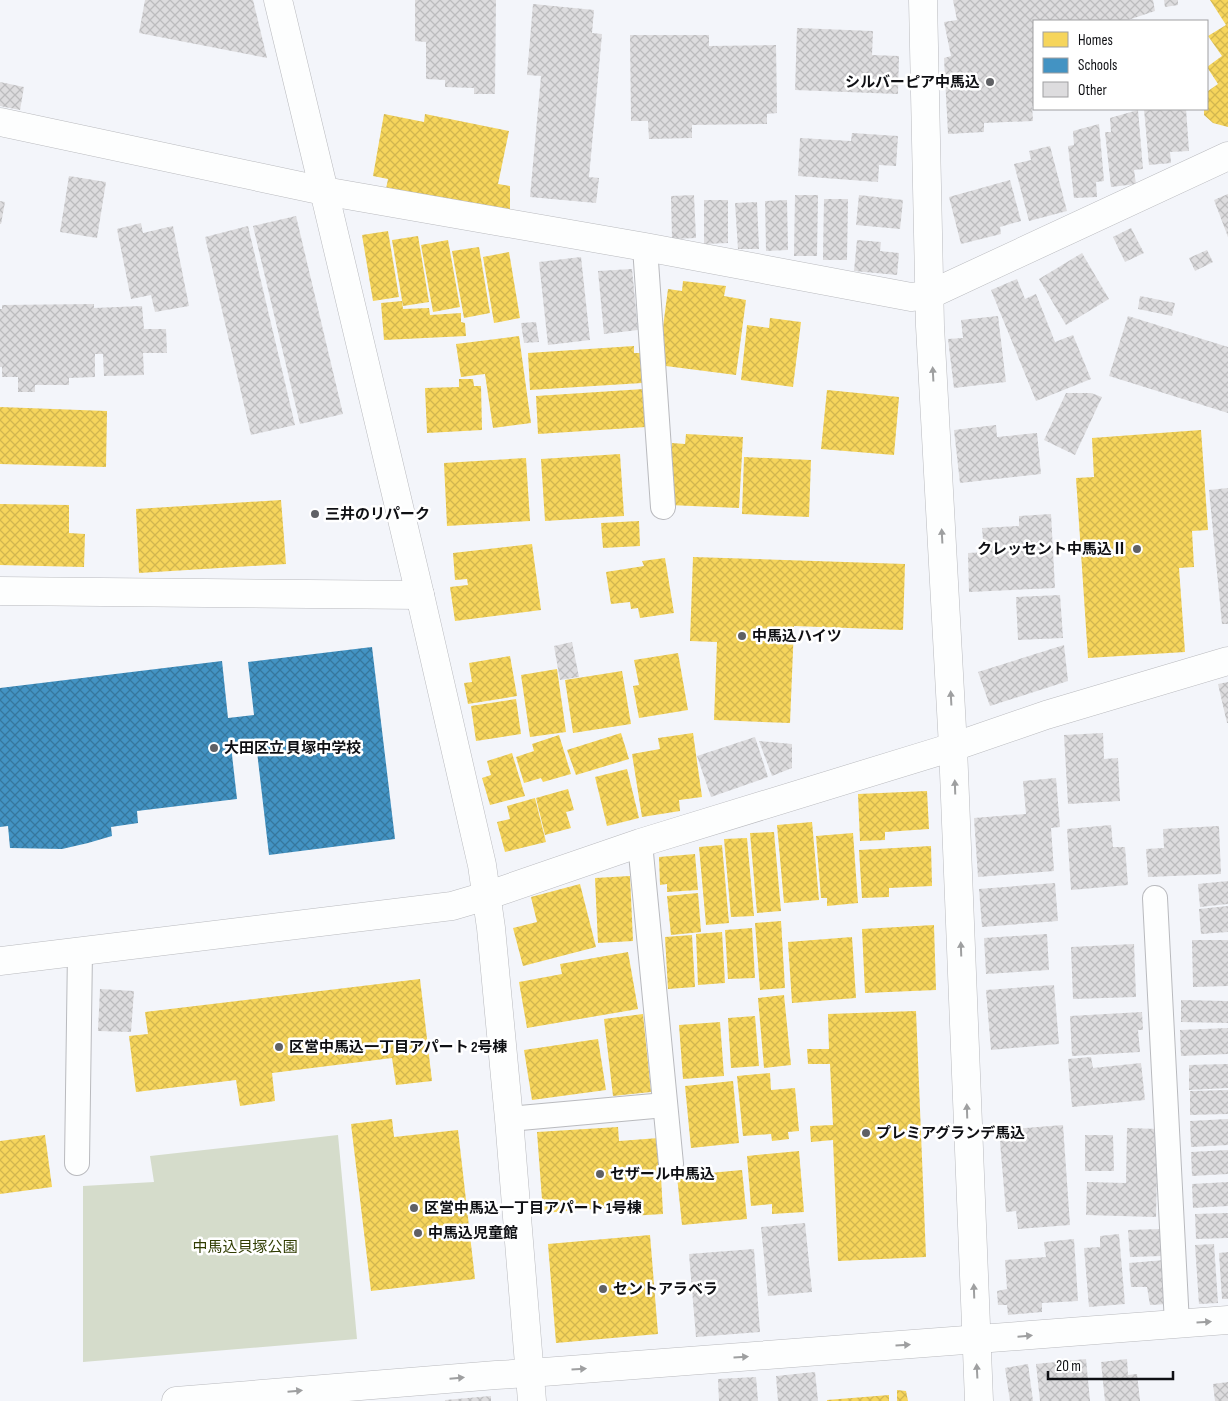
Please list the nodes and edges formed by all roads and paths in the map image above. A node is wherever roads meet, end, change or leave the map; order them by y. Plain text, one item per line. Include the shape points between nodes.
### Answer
1 (278, 0) edge
2 (923, 0) edge
3 (0, 122) edge
4 (1228, 156) edge
5 (324, 191) junction
6 (645, 247) junction
7 (929, 295) junction
8 (663, 507) dead end
9 (0, 591) edge
10 (420, 595) junction
11 (1228, 661) edge
12 (953, 747) junction
13 (640, 843) junction
14 (486, 896) junction
15 (1155, 898) dead end
16 (80, 951) junction
17 (0, 961) edge
18 (665, 1105) junction
19 (509, 1119) junction
20 (77, 1163) dead end
21 (671, 1164) dead end
22 (1228, 1320) edge
23 (1177, 1324) junction
24 (976, 1340) junction
25 (530, 1373) junction
26 (176, 1401) edge
27 (532, 1401) edge
28 (979, 1401) edge

1 - 5 street
2 - 7 street
3 - 5 street
4 - 7 street
5 - 6 street
5 - 10 street
6 - 7 street via 911,296
6 - 8 lane
12 -> 7 street
9 - 10 street
10 - 14 street via 482,865
11 - 12 street via 1046,714
12 - 13 street
24 -> 12 street
13 - 14 street
13 - 18 lane
14 - 16 street via 452,906
14 - 19 street
15 - 23 lane
16 - 17 street
16 - 20 lane
18 - 19 lane
18 - 21 lane
19 - 25 street
23 -> 22 street
24 -> 23 street
25 -> 24 street
28 -> 24 street
26 -> 25 street
25 - 27 street

